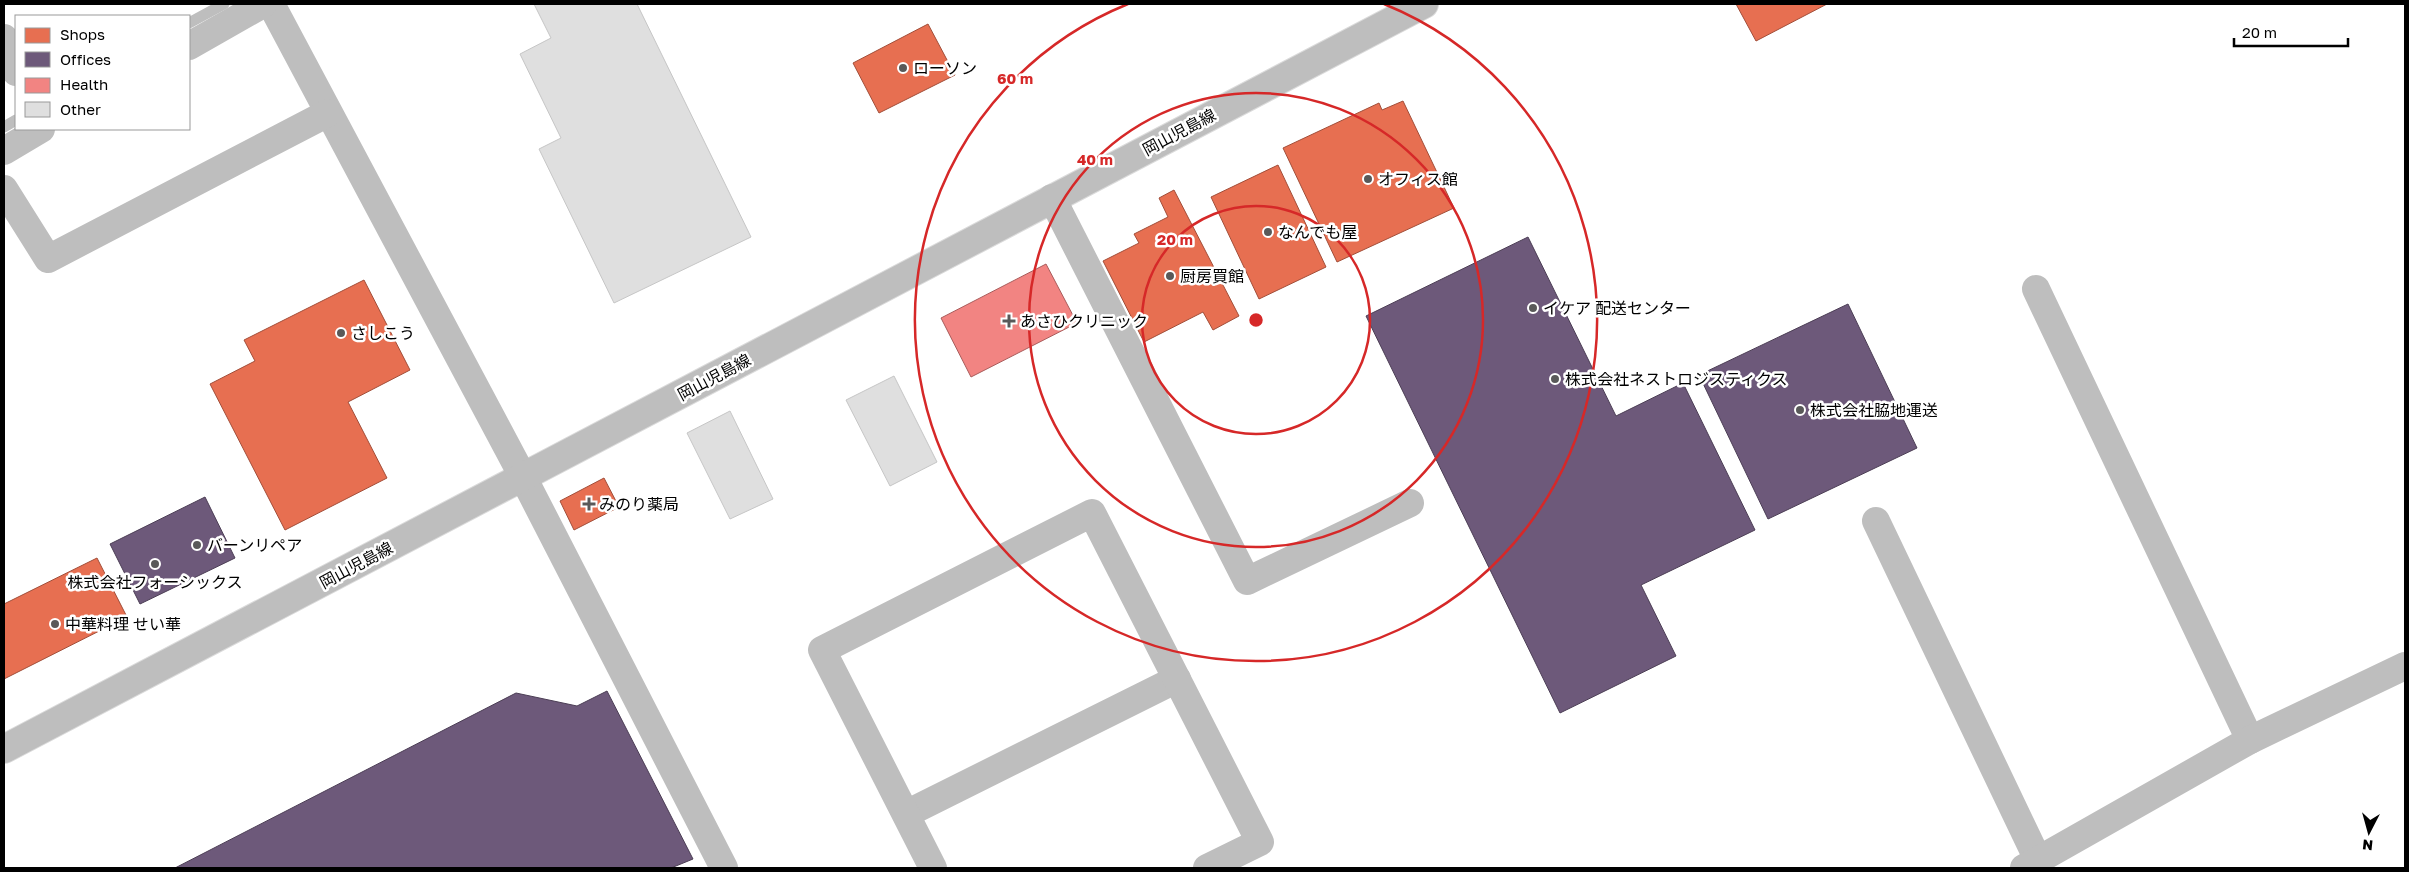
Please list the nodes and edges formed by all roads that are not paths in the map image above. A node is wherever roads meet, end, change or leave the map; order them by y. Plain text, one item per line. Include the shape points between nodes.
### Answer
1 (263, 4) edge
2 (270, 4) edge
3 (1424, 4) edge
4 (4, 38) edge
5 (190, 45) edge
6 (15, 69) edge
7 (328, 113) junction
8 (38, 130) edge
9 (4, 151) edge
10 (4, 189) edge
11 (1052, 198) junction
12 (2036, 289) dead end
13 (523, 478) junction
14 (1410, 504) dead end
15 (1876, 521) dead end
16 (2405, 666) edge
17 (1177, 679) junction
18 (2250, 740) junction
19 (4, 749) edge
20 (906, 814) junction
21 (2031, 864) edge
22 (724, 868) edge
23 (933, 868) edge
24 (1208, 868) edge

1 - 5 street
2 - 7 street
3 - 11 street, 岡山児島線
4 - 6 street
7 - 10 street via 48,259
7 - 13 street
8 - 9 street
11 - 13 street, 岡山児島線
11 - 14 street via 1247,581
12 - 18 street
13 - 19 street, 岡山児島線
13 - 22 street
15 - 21 street
16 - 18 street
17 - 20 street
17 - 20 street via 1092,513 822,650
17 - 24 street via 1260,842
18 - 21 street
20 - 23 street

